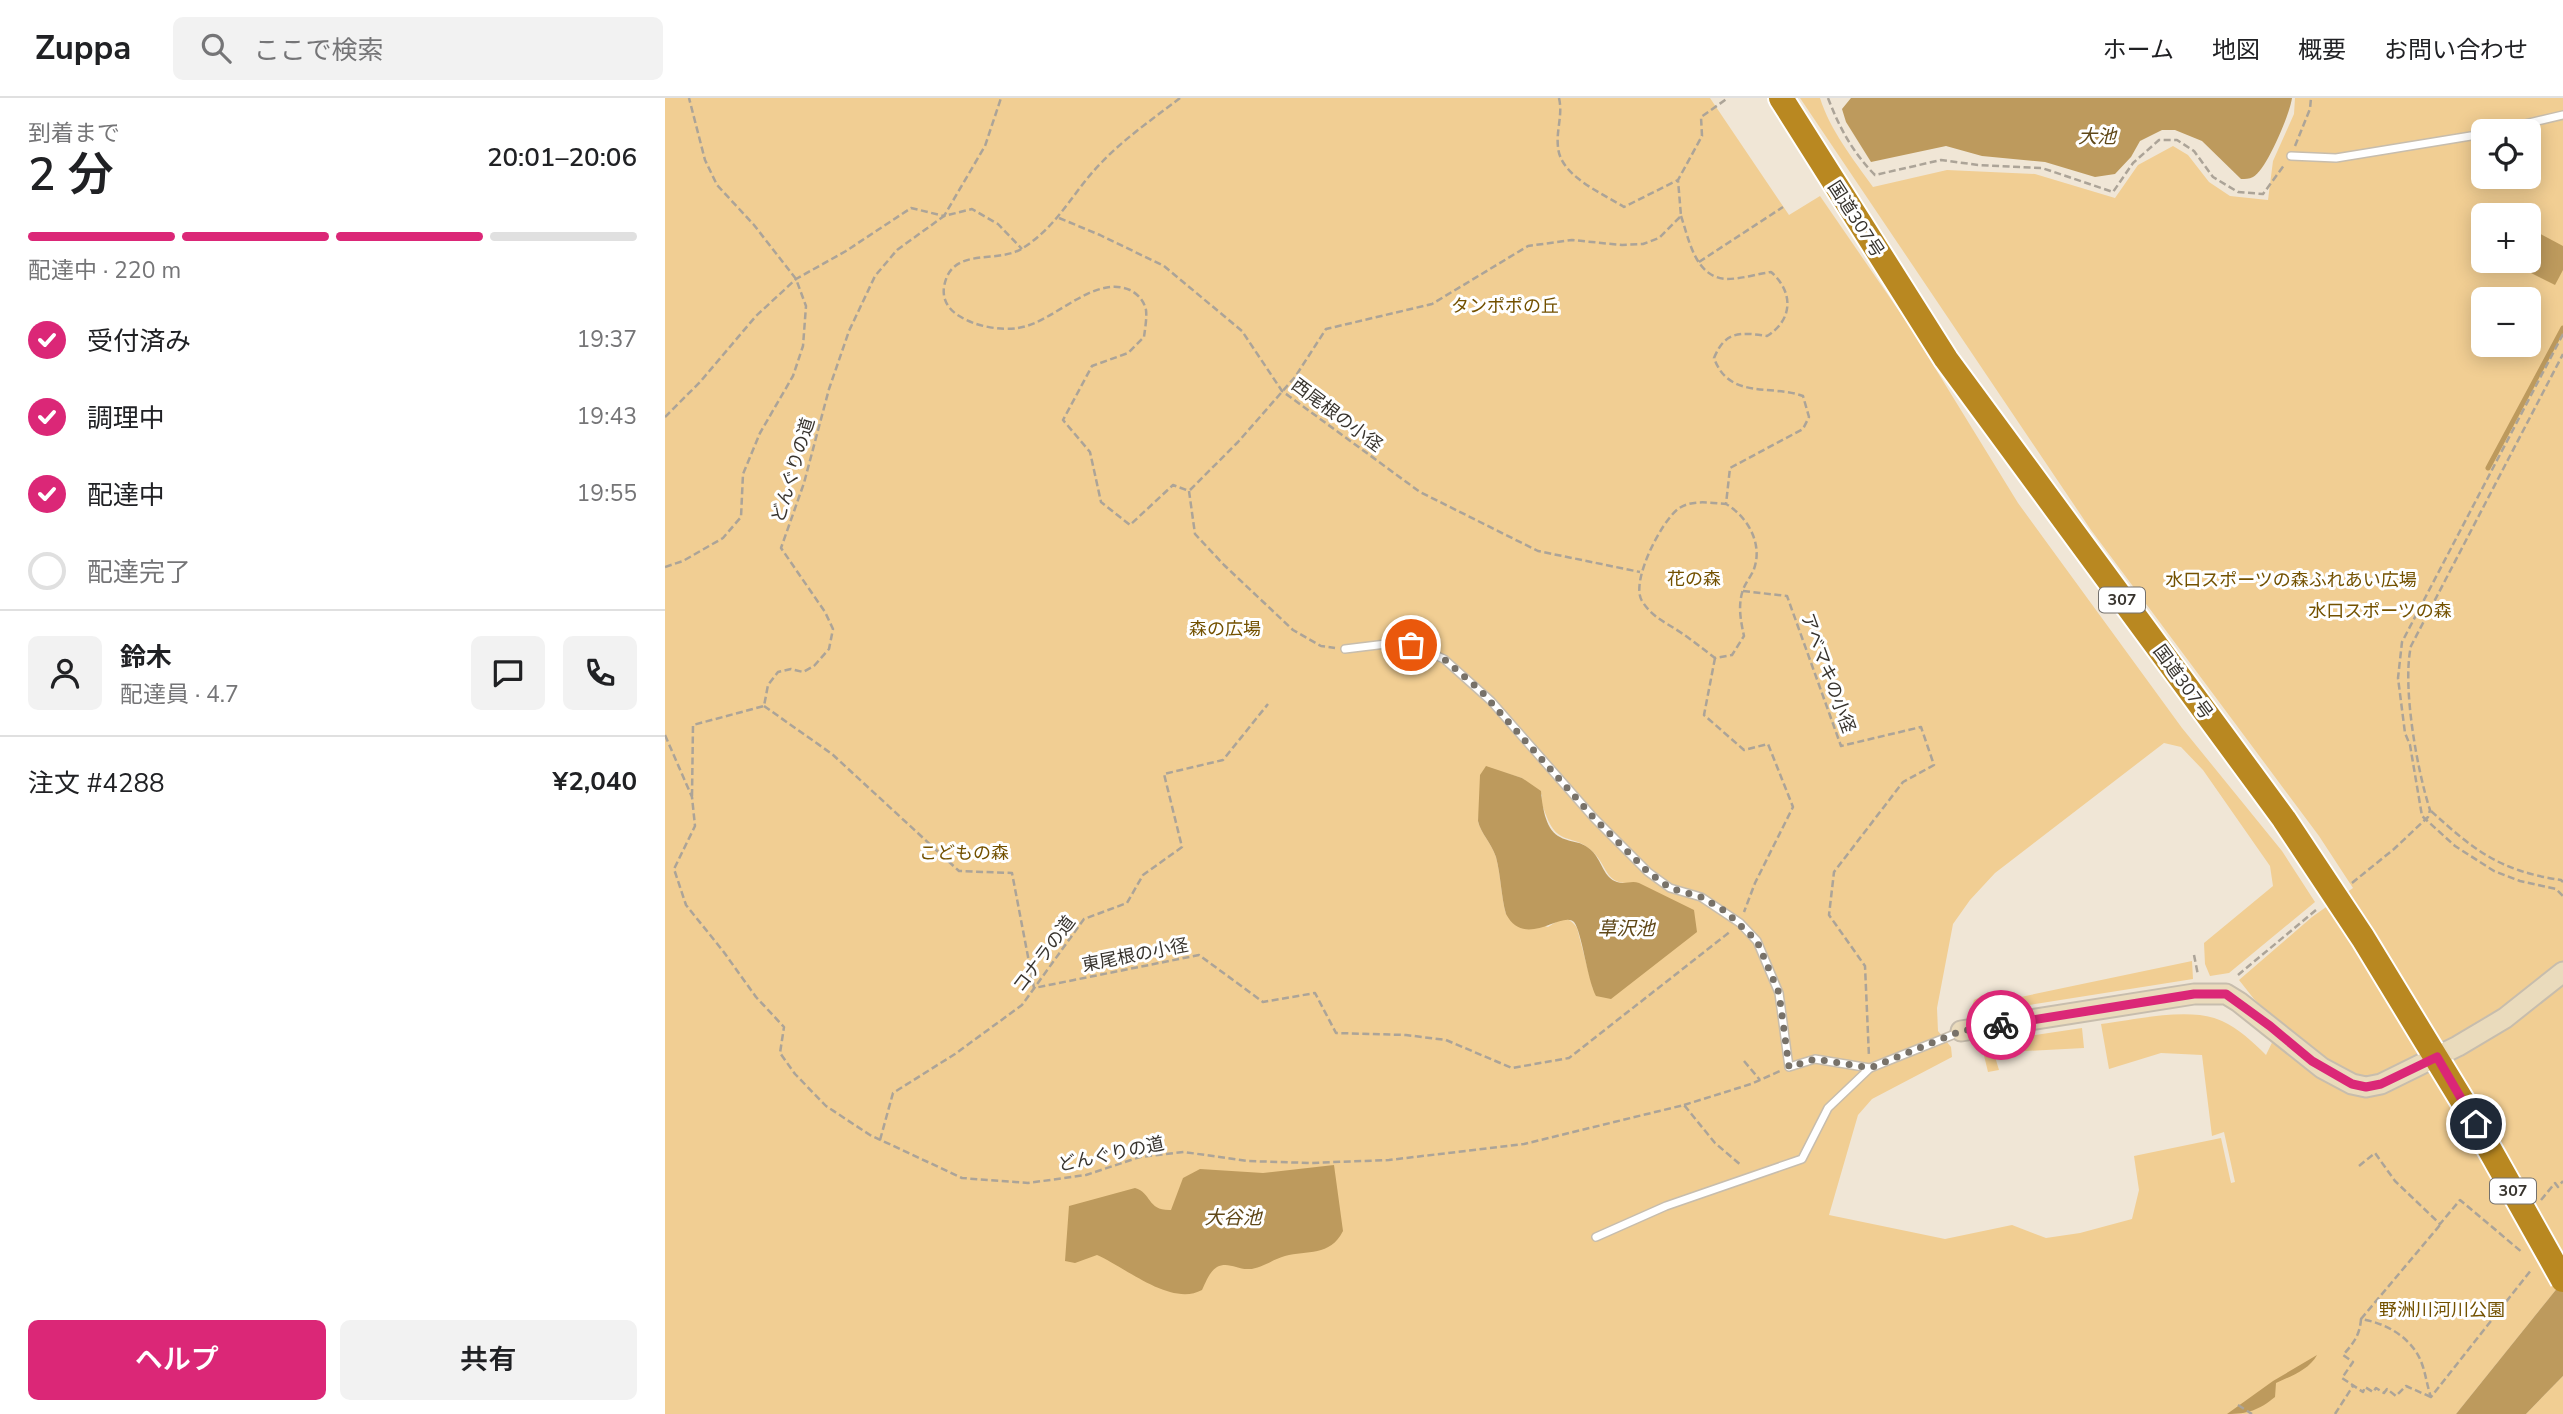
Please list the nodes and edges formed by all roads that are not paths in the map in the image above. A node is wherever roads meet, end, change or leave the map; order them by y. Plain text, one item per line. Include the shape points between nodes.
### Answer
1 (1781, 98) edge
2 (2563, 115) edge
3 (2541, 120) edge
4 (2471, 136) edge
5 (2291, 156) road end
6 (1345, 649) road end
7 (2563, 972) edge
8 (1961, 1031) joint
9 (2437, 1057) junction
10 (1870, 1068) junction
11 (1596, 1237) dead end
12 (2563, 1280) edge

1 - 9 highway, 国道307号 / 307 via 1946,359 2284,819
2 - 3 lane
4 - 5 lane via 2336,158
6 - 10 lane via 1411,645 1444,659 1491,701 1648,872 1670,888 1701,897 1740,923 1757,941 1779,993 1789,1067 1815,1059
7 - 9 street via 2505,1018
8 - 9 street via 2211,993 2226,994 2239,1002 2312,1061 2352,1084 2381,1084
8 - 10 lane
9 - 12 highway, 国道307号 / 307, bridge
10 - 11 lane via 1828,1108 1802,1159 1666,1206

